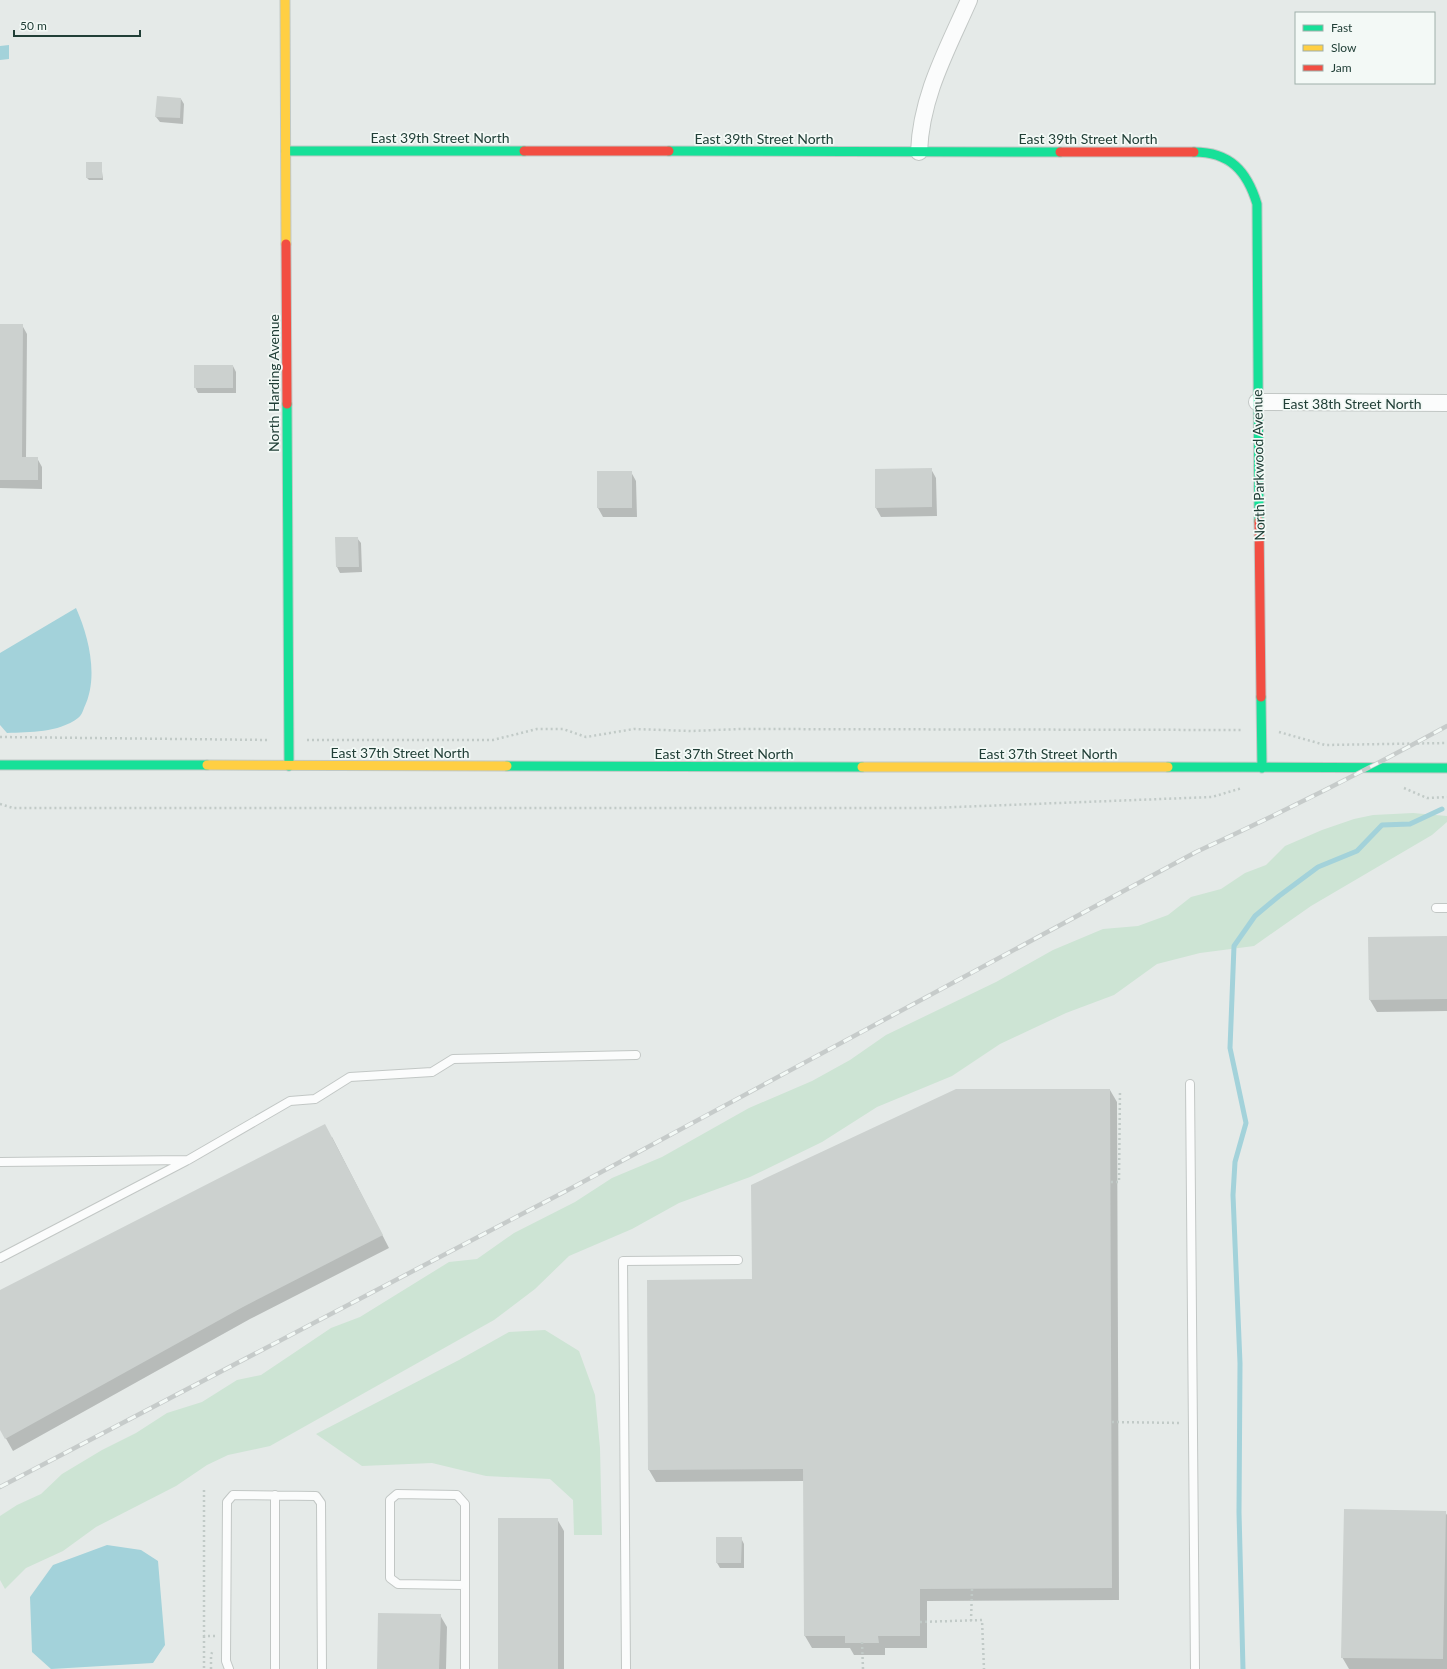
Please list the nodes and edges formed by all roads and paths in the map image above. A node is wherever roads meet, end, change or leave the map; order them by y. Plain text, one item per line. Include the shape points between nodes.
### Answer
1 (285, 0) edge
2 (968, 0) edge
3 (286, 151) junction
4 (919, 152) junction
5 (1238, 168) joint
6 (1257, 402) junction
7 (1447, 403) edge
8 (1261, 731) junction
9 (0, 737) edge
10 (289, 740) junction
11 (1447, 743) edge
12 (0, 765) edge
13 (289, 766) junction
14 (1262, 768) junction
15 (1447, 768) edge
16 (1247, 786) dead end
17 (1402, 788) dead end
18 (1447, 798) edge
19 (0, 804) edge
20 (1436, 908) dead end
21 (1447, 908) edge
22 (636, 1055) dead end
23 (1190, 1084) dead end
24 (1120, 1090) dead end
25 (188, 1160) junction
26 (0, 1162) edge
27 (1111, 1182) dead end
28 (0, 1258) edge
29 (738, 1260) dead end
30 (1112, 1422) dead end
31 (1193, 1423) junction
32 (204, 1490) dead end
33 (275, 1495) junction
34 (465, 1585) junction
35 (972, 1589) dead end
36 (971, 1621) junction
37 (920, 1622) dead end
38 (204, 1636) junction
39 (219, 1636) dead end
40 (862, 1642) dead end
41 (214, 1649) dead end
42 (204, 1669) edge
43 (211, 1669) edge
44 (229, 1669) edge
45 (275, 1669) edge
46 (322, 1669) edge
47 (465, 1669) edge
48 (626, 1669) edge
49 (863, 1669) edge
50 (984, 1669) edge
51 (1195, 1669) edge

1 - 3 street, North Harding Avenue
2 - 4 street via 926,101
3 - 4 street, East 39th Street North
3 - 10 street, North Harding Avenue
4 - 5 street, East 39th Street North via 1201,152 1226,159
5 - 6 street, North Parkwood Avenue via 1252,187 1257,204
6 - 7 street, East 38th Street North
6 - 8 street, North Parkwood Avenue
8 - 10 path via 634,729 586,737 563,729 537,729 493,740
8 - 11 path via 1276,731 1326,745
8 - 14 street, North Parkwood Avenue
9 - 10 path
10 - 13 street, North Harding Avenue
12 - 13 street, East 37th Street North
13 - 14 street, East 37th Street North
14 - 15 street, East 37th Street North
16 - 19 path via 1212,797 931,808 13,808
17 - 18 path via 1427,798
20 - 21 lane
22 - 25 lane via 453,1059 432,1072 350,1077 315,1100 290,1101
23 - 31 lane
24 - 27 path via 1119,1182
25 - 26 lane
25 - 28 lane
29 - 48 lane via 624,1261
30 - 31 path
31 - 51 lane
32 - 38 path
33 - 44 lane via 233,1495 227,1502 226,1661
33 - 45 lane
33 - 46 lane via 316,1496 321,1503
34 - 34 lane via 465,1504 457,1495 397,1494 390,1500 390,1578 398,1584
34 - 47 lane
35 - 36 path
36 - 37 path
36 - 50 path via 982,1620
38 - 39 path
38 - 42 path
40 - 49 path
41 - 43 path via 211,1655

